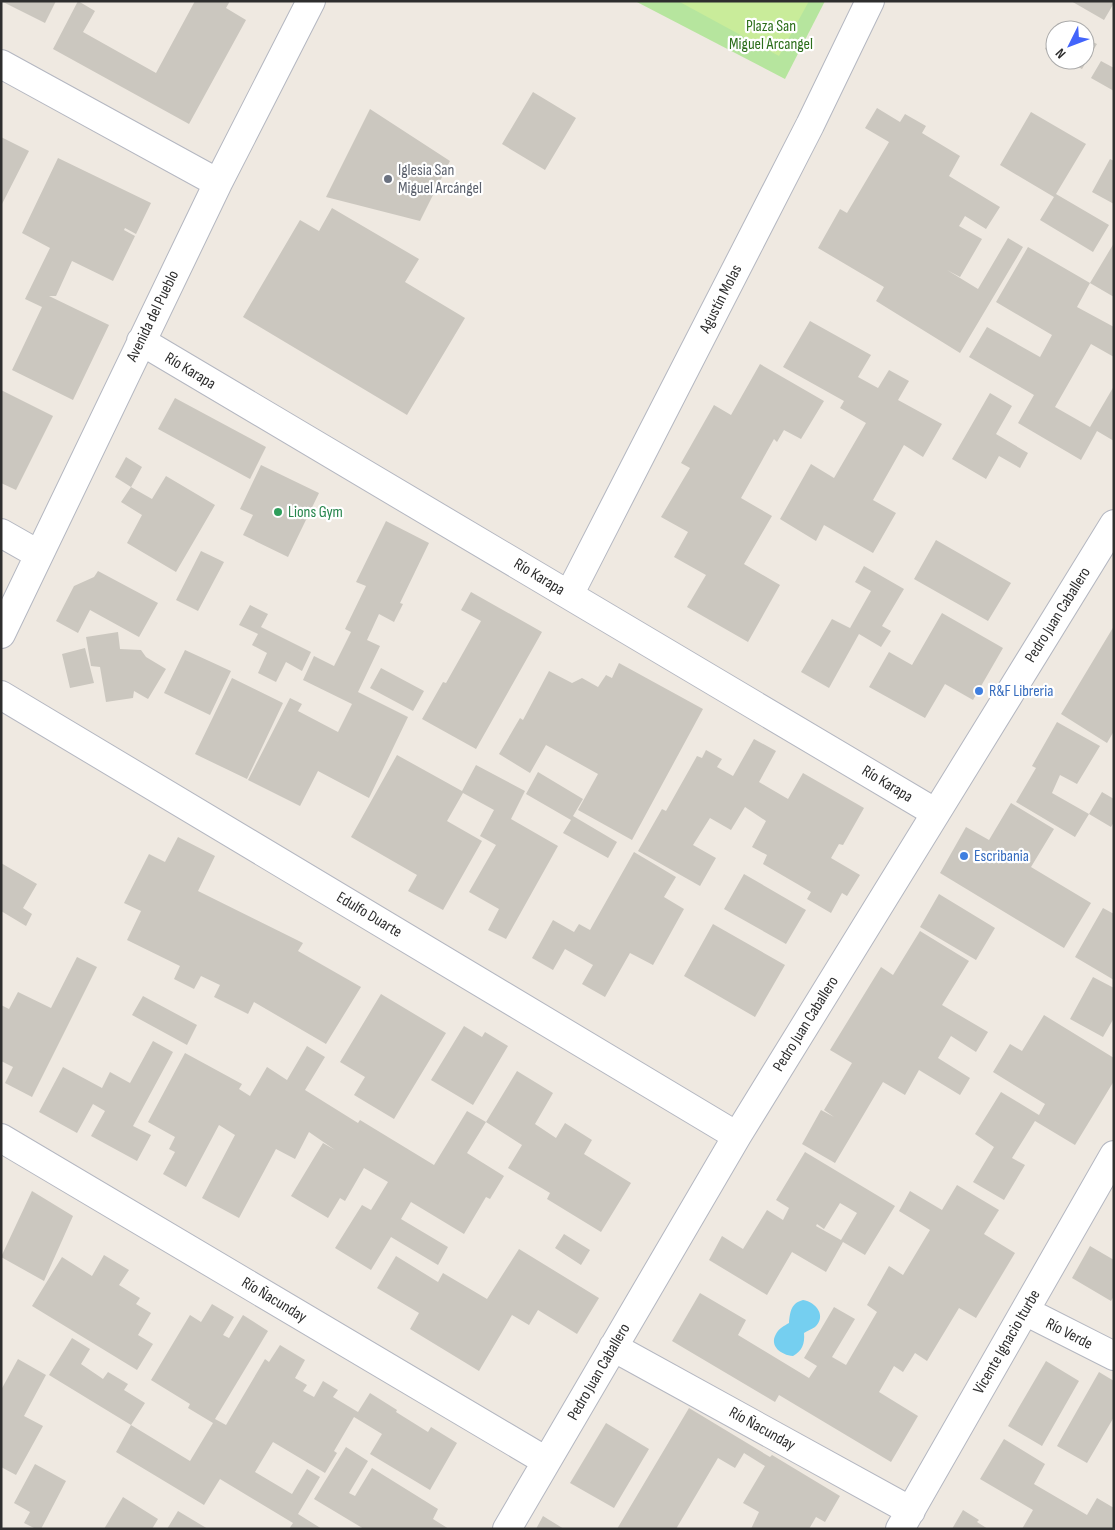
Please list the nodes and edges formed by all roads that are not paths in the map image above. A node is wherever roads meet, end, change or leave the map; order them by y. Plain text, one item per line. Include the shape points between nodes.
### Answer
1 (311, 1) edge
2 (870, 1) edge
3 (1, 64) edge
4 (218, 183) junction
5 (141, 341) junction
6 (1114, 524) edge
7 (1, 533) edge
8 (38, 554) junction
9 (569, 595) junction
10 (1, 634) edge
11 (1, 695) edge
12 (936, 813) junction
13 (737, 1136) junction
14 (1, 1138) edge
15 (1114, 1155) edge
16 (1024, 1311) junction
17 (613, 1347) junction
18 (1114, 1356) edge
19 (546, 1461) junction
20 (906, 1520) edge
21 (507, 1529) edge

1 - 4 street, Avenida del Pueblo
2 - 9 street, Agustín Molas via 810,126
3 - 4 street
4 - 5 street, Avenida del Pueblo
5 - 8 street, Avenida del Pueblo
5 - 9 street, Río Karapa
6 - 12 street, Pedro Juan Caballero
7 - 8 street
8 - 10 street, Avenida del Pueblo
9 - 12 street, Río Karapa
11 - 13 street, Edulfo Duarte
12 - 13 street, Pedro Juan Caballero
13 - 17 street, Pedro Juan Caballero
14 - 19 street, Río Ñacunday
15 - 16 street, Vicente Ignacio Iturbe
16 - 18 street, Río Verde
16 - 20 street, Vicente Ignacio Iturbe
17 - 19 street, Pedro Juan Caballero
17 - 20 street, Río Ñacunday
19 - 21 street, Pedro Juan Caballero

